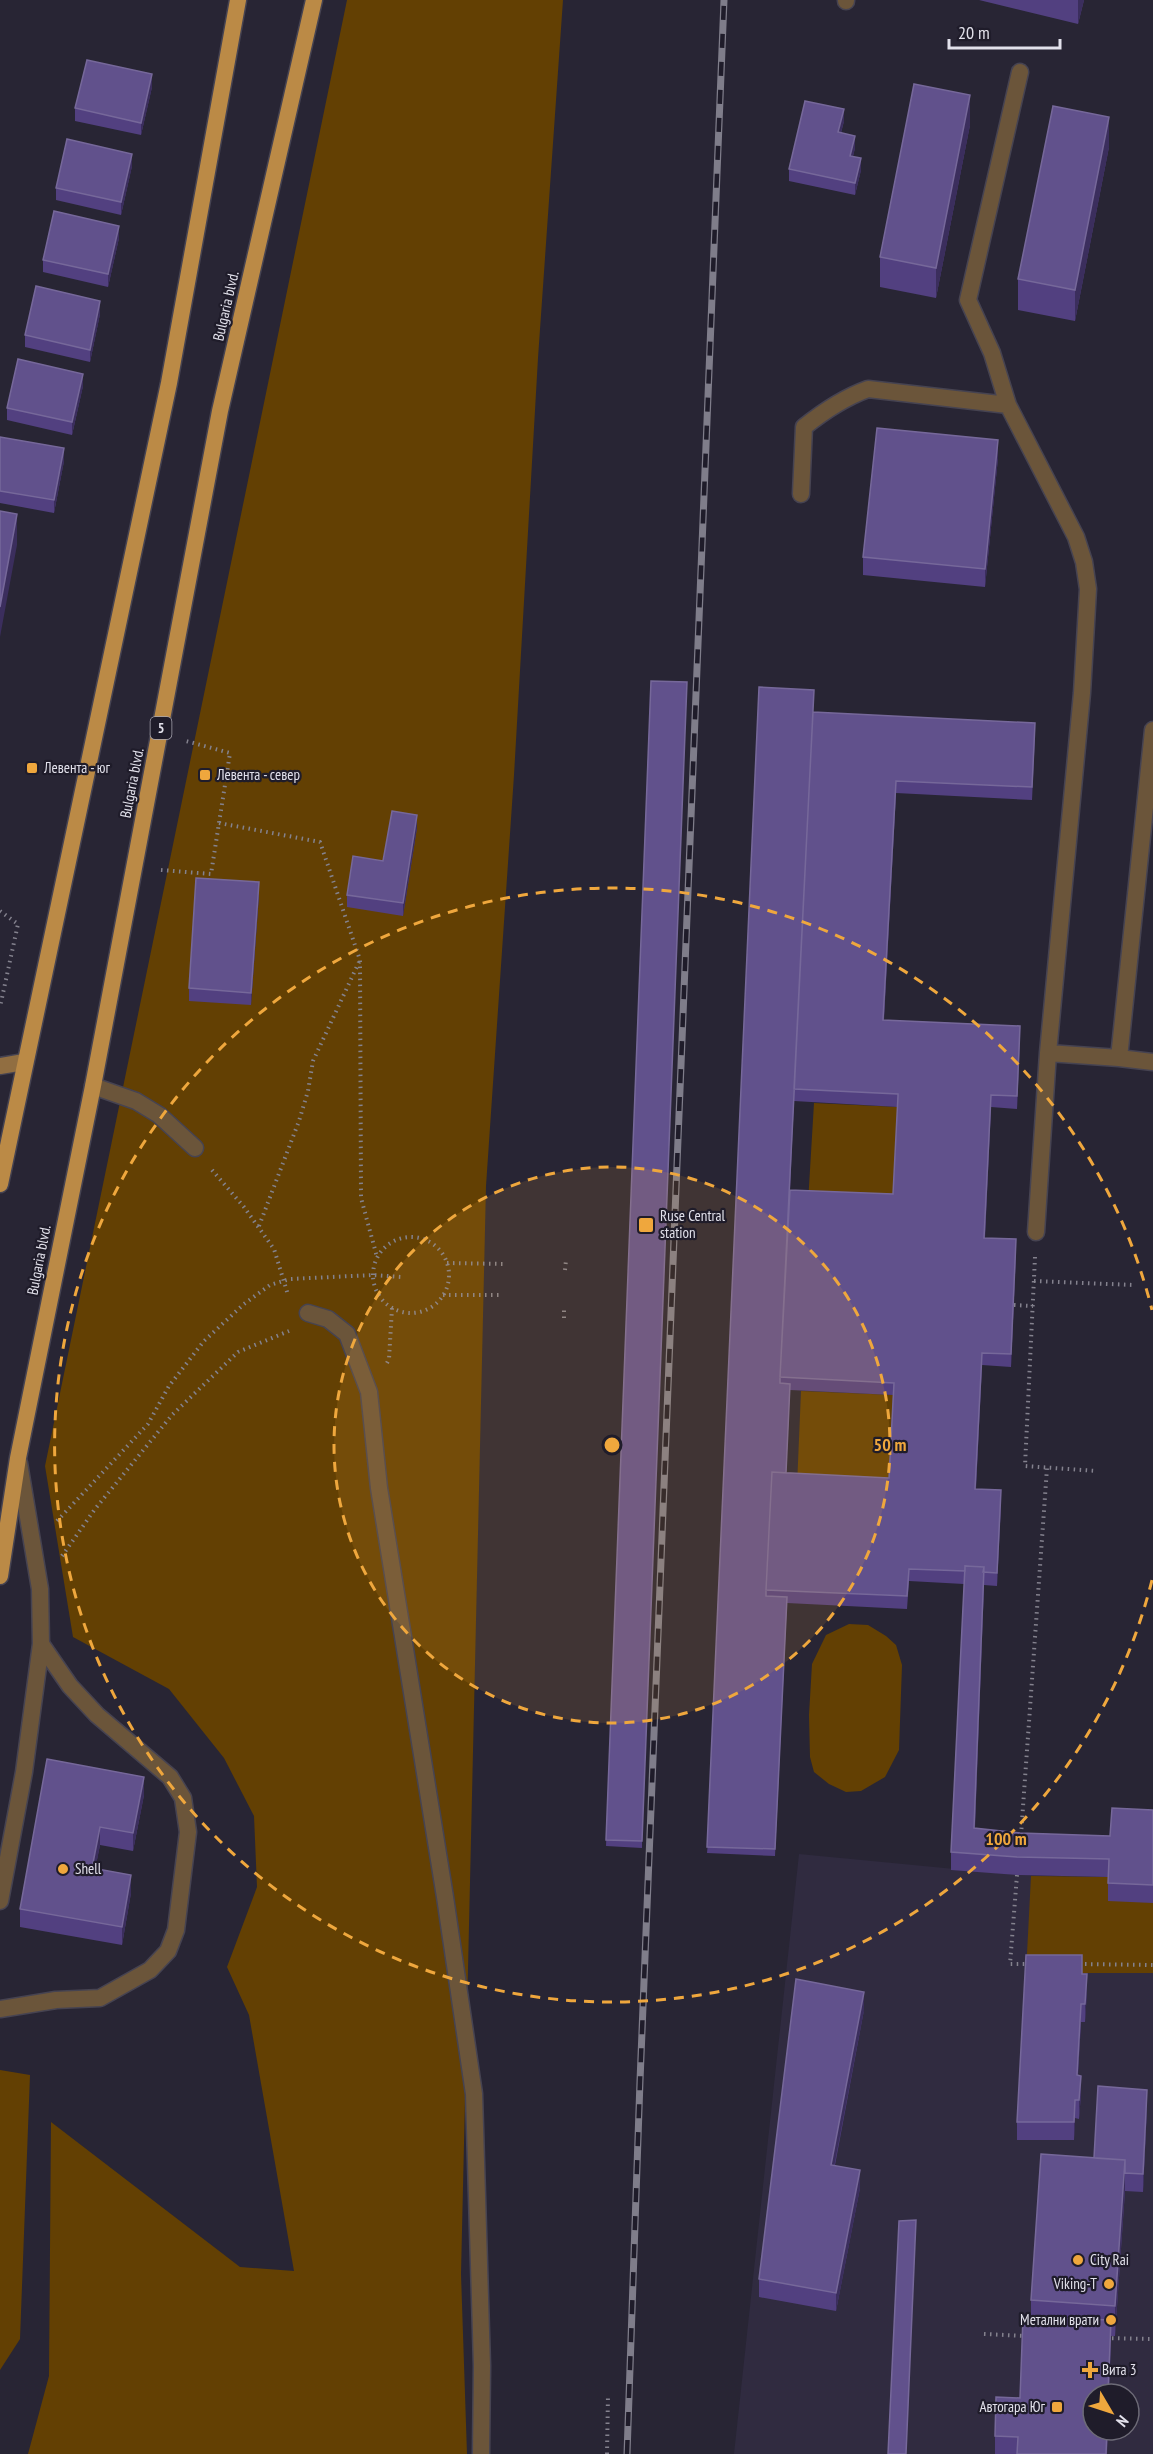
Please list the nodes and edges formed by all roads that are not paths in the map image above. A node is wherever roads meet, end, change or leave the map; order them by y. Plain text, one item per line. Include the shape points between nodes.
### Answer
1 (238, 0) edge
2 (314, 0) edge
3 (1020, 72) dead end
4 (1008, 405) junction
5 (801, 494) dead end
6 (1153, 730) edge
7 (1048, 1053) junction
8 (1119, 1058) junction
9 (24, 1062) junction
10 (1153, 1062) edge
11 (0, 1066) edge
12 (93, 1086) junction
13 (195, 1148) road end
14 (0, 1184) edge
15 (1036, 1232) road end
16 (309, 1313) road end
17 (18, 1458) junction
18 (0, 1576) edge
19 (41, 1644) junction
20 (0, 1902) edge
21 (0, 2009) edge
22 (482, 2454) edge

1 - 9 highway via 169,384
2 - 12 highway, Bulgaria blvd. / 5 via 220,411
3 - 4 lane via 968,300 982,326
4 - 5 lane via 868,389 848,397 804,427
4 - 7 lane via 1076,537 1088,590
6 - 8 lane
7 - 8 lane
7 - 15 lane
8 - 10 lane
9 - 11 main road
9 - 14 highway
12 - 13 lane via 136,1101 159,1115
12 - 17 highway, Bulgaria blvd. / 5
16 - 22 lane via 328,1319 347,1334 369,1392 379,1488 474,2094
17 - 18 highway, Bulgaria blvd. / 5
17 - 19 lane via 40,1589
19 - 20 lane via 24,1772
19 - 21 lane via 70,1686 97,1715 170,1777 183,1798 188,1832 182,1893 168,1951 150,1970 100,1998

